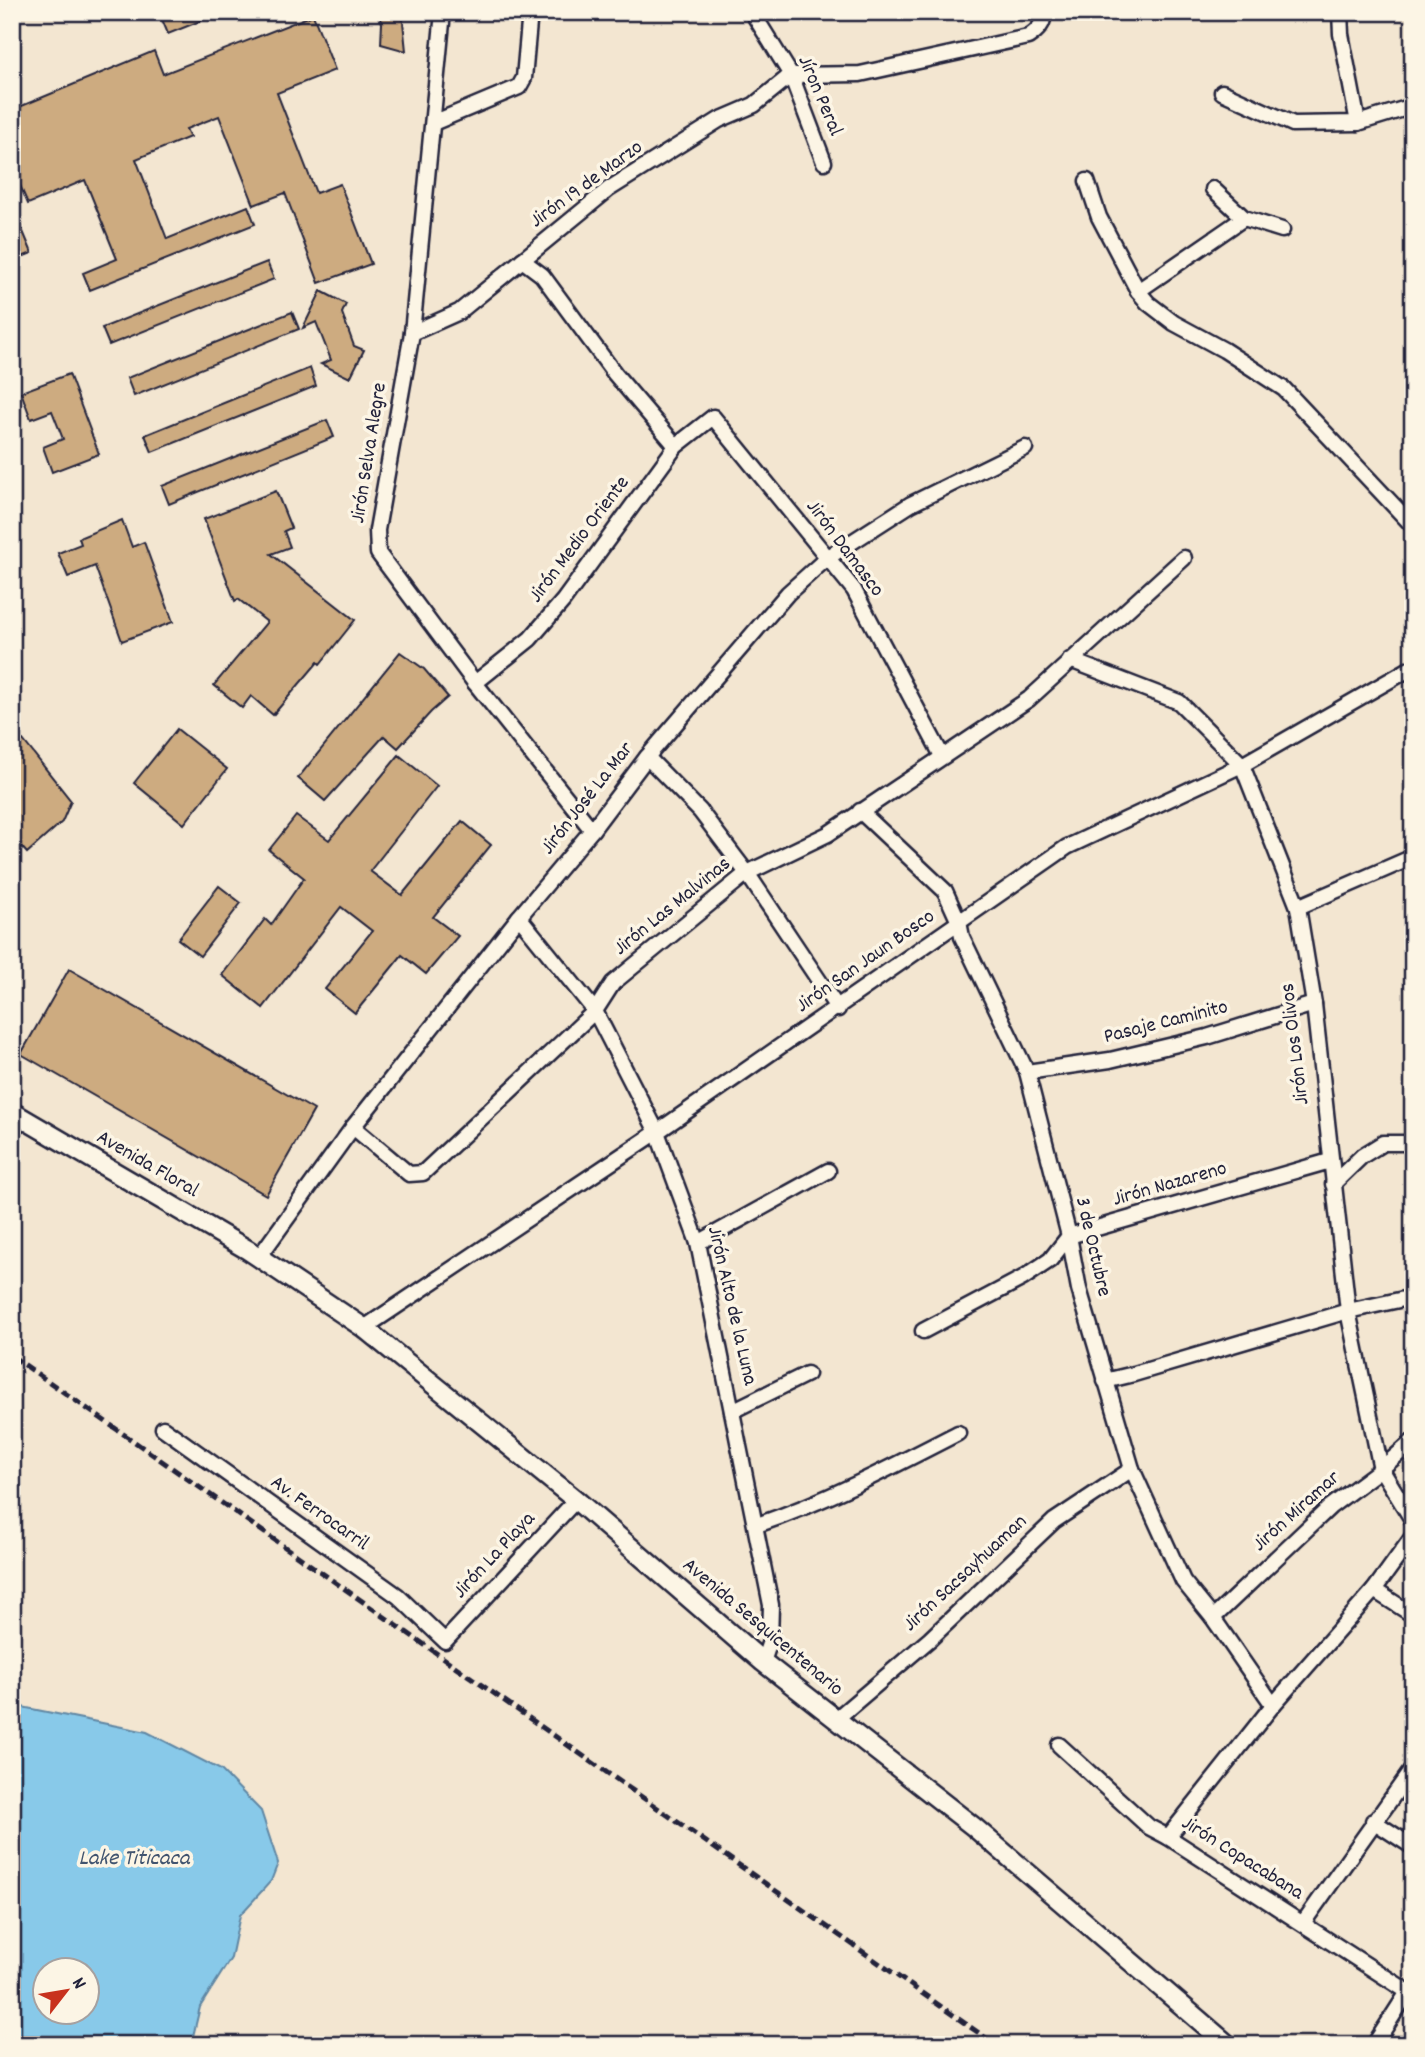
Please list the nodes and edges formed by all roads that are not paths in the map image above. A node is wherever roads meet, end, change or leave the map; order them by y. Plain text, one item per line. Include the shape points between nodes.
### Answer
1 (443, 12) edge
2 (530, 12) edge
3 (752, 12) edge
4 (1043, 12) edge
5 (1340, 12) edge
6 (791, 75) junction
7 (1222, 92) dead end
8 (1413, 106) edge
9 (433, 123) junction
10 (1359, 123) junction
11 (824, 162) dead end
12 (1087, 181) dead end
13 (1213, 189) dead end
14 (1244, 218) junction
15 (1282, 230) dead end
16 (522, 260) junction
17 (1138, 291) junction
18 (412, 333) junction
19 (713, 417) joint
20 (676, 446) junction
21 (1025, 448) dead end
22 (1413, 526) edge
23 (827, 558) junction
24 (1184, 558) dead end
25 (1070, 660) junction
26 (1413, 667) edge
27 (475, 683) junction
28 (942, 756) junction
29 (647, 757) junction
30 (1242, 765) junction
31 (860, 811) junction
32 (592, 830) junction
33 (1413, 857) edge
34 (747, 873) junction
35 (1298, 907) junction
36 (519, 917) junction
37 (959, 922) junction
38 (1314, 1004) junction
39 (838, 1009) junction
40 (595, 1011) junction
41 (1027, 1072) junction
42 (12, 1112) edge
43 (353, 1127) junction
44 (657, 1132) junction
45 (1413, 1143) edge
46 (1330, 1161) junction
47 (828, 1171) dead end
48 (1333, 1184) junction
49 (1069, 1236) junction
50 (698, 1242) junction
51 (259, 1258) junction
52 (1413, 1297) edge
53 (1348, 1311) junction
54 (364, 1328) junction
55 (923, 1331) dead end
56 (807, 1374) dead end
57 (1105, 1381) junction
58 (732, 1411) junction
59 (163, 1428) dead end
60 (958, 1433) dead end
61 (1413, 1441) edge
62 (1132, 1469) junction
63 (1381, 1469) junction
64 (576, 1500) junction
65 (1413, 1521) edge
66 (757, 1525) junction
67 (1413, 1536) edge
68 (1374, 1590) junction
69 (1413, 1615) edge
70 (1213, 1618) junction
71 (445, 1641) joint
72 (763, 1662) junction
73 (1273, 1705) junction
74 (836, 1719) junction
75 (1059, 1745) dead end
76 (1413, 1768) edge
77 (1373, 1821) junction
78 (1168, 1837) junction
79 (1413, 1847) edge
80 (1303, 1923) junction
81 (1411, 1993) edge
82 (1228, 2045) edge
83 (1374, 2045) edge

1 - 9 street, Jirón Selva Alegre
2 - 9 street via 523,83
3 - 6 street, Jíron Peral
4 - 6 street via 1037,31 1028,37 860,74
5 - 10 street
6 - 11 street, Jíron Peral
6 - 16 street, Jirón 19 de Marzo via 754,105 719,120 609,189
7 - 10 street via 1293,124
8 - 10 street
9 - 18 street, Jirón Selva Alegre
12 - 17 street via 1099,217
13 - 14 street
14 - 15 street
14 - 17 street
16 - 18 street, Jirón 19 de Marzo via 459,312
16 - 20 street via 542,275 615,374
17 - 22 street via 1174,323 1224,349 1284,390
18 - 27 street, Jirón Selva Alegre via 377,530 378,553
19 - 20 street, Jirón Medio Oriente
19 - 23 street, Jirón Damasco
20 - 27 street, Jirón Medio Oriente via 563,601 530,639
21 - 23 street, Jirón José La Mar via 911,504
23 - 28 street, Jirón Damasco via 854,590
23 - 29 street, Jirón José La Mar via 788,593
24 - 25 street, Jirón Las Malvinas
25 - 28 street, Jirón Las Malvinas via 1029,699
25 - 30 street, Jirón Los Olivos via 1179,702
26 - 30 street, Jirón San Jaun Bosco
27 - 32 street, Jirón Selva Alegre
28 - 31 street, Jirón Las Malvinas
29 - 32 street, Jirón José La Mar
29 - 34 street via 700,811
30 - 35 street, Jirón Los Olivos
30 - 37 street, Jirón San Jaun Bosco via 1068,847
31 - 34 street, Jirón Las Malvinas via 828,834
31 - 37 street, 3 de Octubre via 945,891
32 - 36 street, Jirón José La Mar
33 - 35 street
34 - 39 street
34 - 40 street, Jirón Las Malvinas via 613,984
35 - 38 street, Jirón Los Olivos
36 - 40 street, Jirón Alto de la Luna
36 - 43 street, Jirón José La Mar
37 - 39 street, Jirón San Jaun Bosco
37 - 41 street, 3 de Octubre
38 - 41 street, Pasaje Caminito via 1110,1060
38 - 46 street, Jirón Los Olivos
39 - 44 street, Jirón San Jaun Bosco
40 - 43 street, Jirón Las Malvinas via 423,1173 409,1174
40 - 44 street, Jirón Alto de la Luna
41 - 49 street, 3 de Octubre
42 - 51 street, Avenida Floral
43 - 51 street, Jirón José La Mar
44 - 50 street, Jirón Alto de la Luna
44 - 54 street, Jirón San Jaun Bosco
45 - 48 street via 1383,1143
46 - 48 street, Jirón Los Olivos
46 - 49 street, Jirón Nazareno
47 - 50 street
48 - 53 street, Jirón Los Olivos
49 - 55 street via 1050,1260 1023,1278
49 - 57 street, 3 de Octubre
50 - 58 street, Jirón Alto de la Luna
51 - 54 street, Avenida Sesquicentenario
52 - 53 street
53 - 57 street
53 - 63 street, Jirón Los Olivos
54 - 64 street, Avenida Sesquicentenario
56 - 58 street
57 - 62 street, 3 de Octubre
58 - 66 street, Jirón Alto de la Luna
59 - 71 street, Av. Ferrocarril via 398,1595
60 - 66 street via 860,1484
61 - 63 street, Jirón Miramar
62 - 70 street, 3 de Octubre via 1183,1581
62 - 74 street, Jirón Sacsayhuaman via 1054,1521
63 - 65 street, Jirón Los Olivos
63 - 70 street, Jirón Miramar via 1330,1507
64 - 71 street, Jirón La Playa
64 - 72 street, Avenida Sesquicentenario
66 - 72 street, Jirón Alto de la Luna via 771,1605 770,1641
67 - 68 street
68 - 69 street
68 - 73 street
70 - 73 street, 3 de Octubre
72 - 74 street, Avenida Sesquicentenario
73 - 78 street
74 - 82 street, Avenida Sesquicentenario via 974,1827
75 - 78 street, Jirón Copacabana via 1149,1827
76 - 77 street
77 - 79 street
77 - 80 street
78 - 80 street, Jirón Copacabana
80 - 81 street, Jirón Copacabana
81 - 83 street

